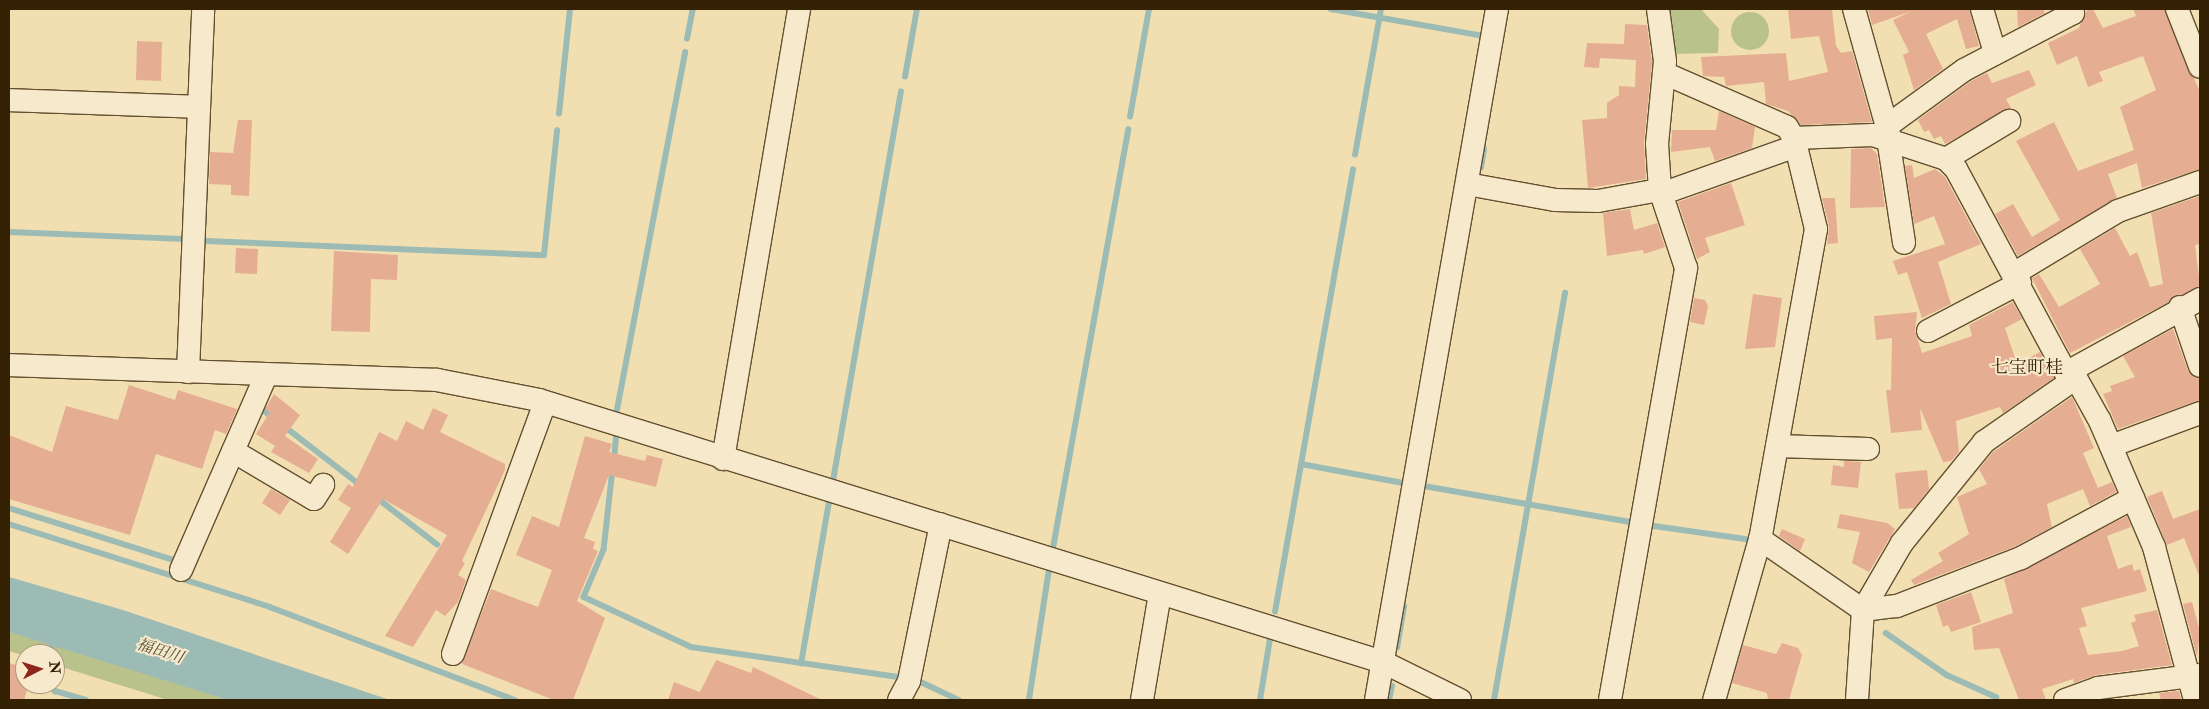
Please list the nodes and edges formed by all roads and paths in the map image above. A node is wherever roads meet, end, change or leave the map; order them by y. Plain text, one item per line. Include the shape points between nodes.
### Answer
1 (203, 9) edge
2 (799, 9) edge
3 (1498, 9) edge
4 (1658, 9) edge
5 (1854, 9) edge
6 (1982, 9) edge
7 (2072, 9) edge
8 (2177, 9) edge
9 (1996, 52) junction
10 (2200, 67) edge
11 (1664, 73) junction
12 (9, 100) edge
13 (199, 107) junction
14 (2009, 121) dead end
15 (1888, 134) junction
16 (1795, 142) junction
17 (1946, 159) junction
18 (2200, 182) edge
19 (1467, 184) junction
20 (1660, 192) junction
21 (1904, 243) dead end
22 (2017, 278) junction
23 (2190, 303) edge
24 (1928, 332) dead end
25 (9, 365) edge
26 (2200, 366) edge
27 (188, 372) junction
28 (266, 374) junction
29 (2071, 376) junction
30 (544, 402) junction
31 (2200, 412) edge
32 (1776, 446) junction
33 (2111, 446) junction
34 (1868, 450) dead end
35 (233, 451) junction
36 (723, 459) junction
37 (323, 485) dead end
38 (2133, 498) junction
39 (940, 524) junction
40 (1760, 539) junction
41 (181, 570) dead end
42 (1160, 594) junction
43 (1864, 610) junction
44 (453, 654) dead end
45 (1383, 662) junction
46 (2194, 675) edge
47 (899, 700) edge
48 (1142, 700) edge
49 (1376, 700) edge
50 (1460, 700) edge
51 (1610, 700) edge
52 (1714, 700) edge
53 (1858, 700) edge
54 (2065, 700) edge
55 (2195, 700) edge

1 - 13 street
2 - 36 street
3 - 19 street
4 - 11 street
5 - 15 street
6 - 9 street
7 - 9 street via 2073,13
8 - 10 street
9 - 15 street
11 - 16 street via 1787,127
11 - 20 street via 1657,144
12 - 13 street
13 - 27 street
14 - 17 street
15 - 16 street
15 - 17 street
15 - 21 street
16 - 20 street
16 - 32 street via 1816,229
17 - 22 street
18 - 22 street via 2118,211
19 - 20 street via 1555,200 1598,201
19 - 45 street
20 - 51 street via 1686,268
22 - 24 street
22 - 29 street
23 - 26 street
23 - 29 street
25 - 27 street
27 - 28 street
28 - 30 street via 437,380
28 - 35 street
29 - 33 street
29 - 43 street via 1984,442 1960,468 1902,543
30 - 36 street
30 - 44 street
31 - 33 street
32 - 34 street
32 - 40 street
33 - 38 street
35 - 37 street via 314,499
35 - 41 street
36 - 39 street
38 - 43 street via 2021,558 1897,606
38 - 46 street via 2154,547
39 - 42 street
39 - 47 street via 909,681
40 - 43 street
40 - 52 street
42 - 45 street
42 - 48 street
43 - 53 street
45 - 49 street
45 - 50 street
46 - 54 street via 2098,688
46 - 55 street

